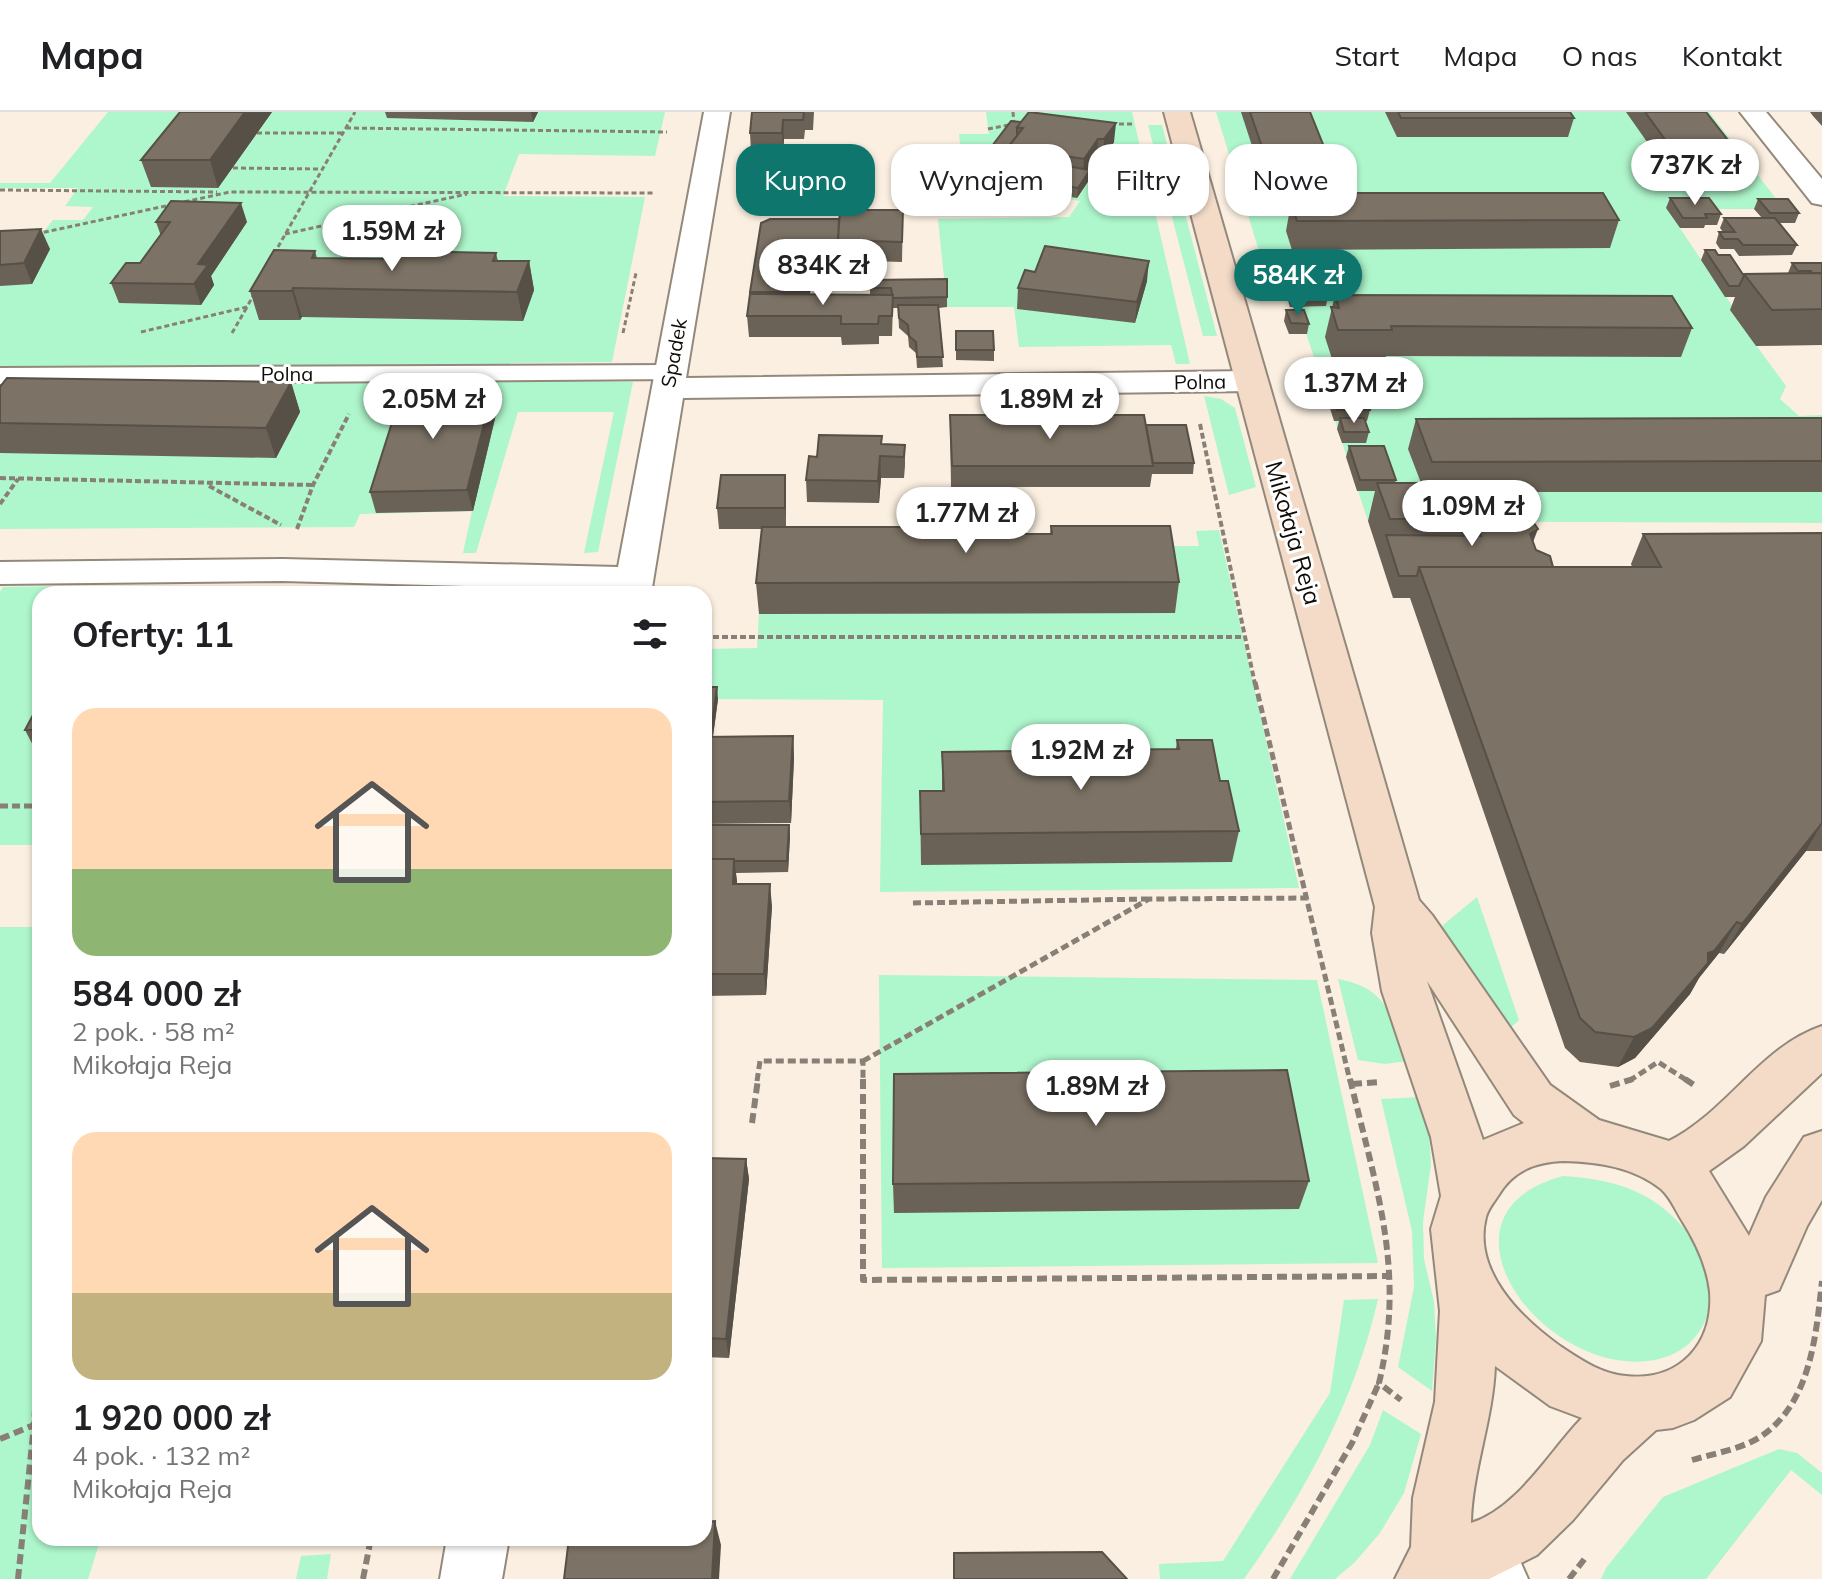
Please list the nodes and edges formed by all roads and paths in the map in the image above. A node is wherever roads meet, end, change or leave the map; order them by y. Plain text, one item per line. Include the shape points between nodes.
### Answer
1 (355, 112) edge
2 (717, 112) edge
3 (1013, 112) edge
4 (1177, 112) edge
5 (1753, 112) edge
6 (1014, 124) junction
7 (1028, 124) edge
8 (1099, 124) edge
9 (1142, 124) dead end
10 (988, 129) dead end
11 (344, 130) junction
12 (668, 132) dead end
13 (257, 133) dead end
14 (233, 168) edge
15 (322, 169) junction
16 (1812, 175) edge
17 (0, 190) edge
18 (309, 191) junction
19 (230, 192) junction
20 (476, 193) junction
21 (655, 193) dead end
22 (1822, 197) edge
23 (284, 234) junction
24 (31, 235) edge
25 (272, 259) edge
26 (259, 283) edge
27 (140, 332) dead end
28 (369, 374) junction
29 (0, 376) edge
30 (669, 380) junction
31 (1252, 381) junction
32 (1191, 382) junction
33 (0, 478) edge
34 (18, 479) junction
35 (205, 484) junction
36 (313, 485) junction
37 (0, 504) edge
38 (283, 526) dead end
39 (308, 533) dead end
40 (0, 573) edge
41 (613, 586) edge
42 (634, 586) edge
43 (712, 637) edge
44 (1244, 637) junction
45 (0, 806) edge
46 (32, 806) edge
47 (1309, 898) junction
48 (1149, 899) junction
49 (913, 903) dead end
50 (1398, 907) junction
51 (1822, 1046) edge
52 (863, 1061) junction
53 (1601, 1086) dead end
54 (1703, 1092) dead end
55 (752, 1123) dead end
56 (1587, 1139) junction
57 (1822, 1153) edge
58 (1665, 1165) junction
59 (1468, 1197) junction
60 (1760, 1272) junction
61 (1391, 1276) junction
62 (1466, 1278) junction
63 (1822, 1280) edge
64 (1379, 1383) junction
65 (1404, 1401) dead end
66 (1640, 1406) junction
67 (32, 1426) edge
68 (0, 1439) edge
69 (32, 1444) edge
70 (1686, 1461) dead end
71 (369, 1546) edge
72 (477, 1546) edge
73 (1432, 1571) edge
74 (18, 1579) edge
75 (363, 1579) edge
76 (471, 1579) edge
77 (1273, 1579) edge
78 (1502, 1579) edge

1 - 11 path
2 - 30 street, Spadek
3 - 6 path
4 - 31 street, Mikołaja Reja
5 - 16 street
6 - 7 path
6 - 10 path
8 - 9 path
11 - 12 path
11 - 13 path
11 - 15 path
14 - 15 path
15 - 18 path
16 - 22 street
17 - 19 path
18 - 19 path
18 - 20 path
18 - 23 path
19 - 24 path
20 - 21 path
20 - 23 path
23 - 25 path
26 - 27 path via 247,307
28 - 29 lane, Polna
28 - 30 lane, Polna
28 - 36 path
30 - 32 street, Polna
30 - 42 street, Spadek
31 - 32 street, Polna
31 - 50 street, Mikołaja Reja
32 - 44 path
33 - 34 path
34 - 35 path
34 - 37 path
35 - 36 path
35 - 38 path
36 - 39 path via 296,533
40 - 41 street via 283,570
43 - 44 path
44 - 47 path
45 - 46 path
47 - 48 path
47 - 61 path via 1382,1207
48 - 49 path
48 - 52 path
50 - 56 street, Mikołaja Reja via 1532,1100
50 - 59 street, Mikołaja Reja via 1397,958 1457,1136
51 - 58 street via 1779,1079 1707,1149
52 - 55 path via 760,1061
52 - 61 path via 863,1280
53 - 54 path via 1619,1086 1658,1062
56 - 58 street
56 - 59 street via 1552,1139 1519,1147 1491,1163
57 - 60 street via 1785,1214
58 - 60 street via 1713,1200 1741,1234
59 - 62 street via 1459,1221
60 - 66 street via 1762,1342 1744,1370 1718,1392 1681,1404
61 - 64 path via 1390,1328
62 - 66 street via 1508,1342 1546,1372 1592,1395
62 - 73 street via 1464,1405 1439,1511
63 - 70 path via 1811,1353 1800,1390 1785,1415 1762,1435
64 - 65 path
64 - 77 path via 1352,1443
66 - 73 street via 1602,1439 1512,1539
67 - 68 path
69 - 74 path
71 - 75 path
72 - 76 street
73 - 78 lane

